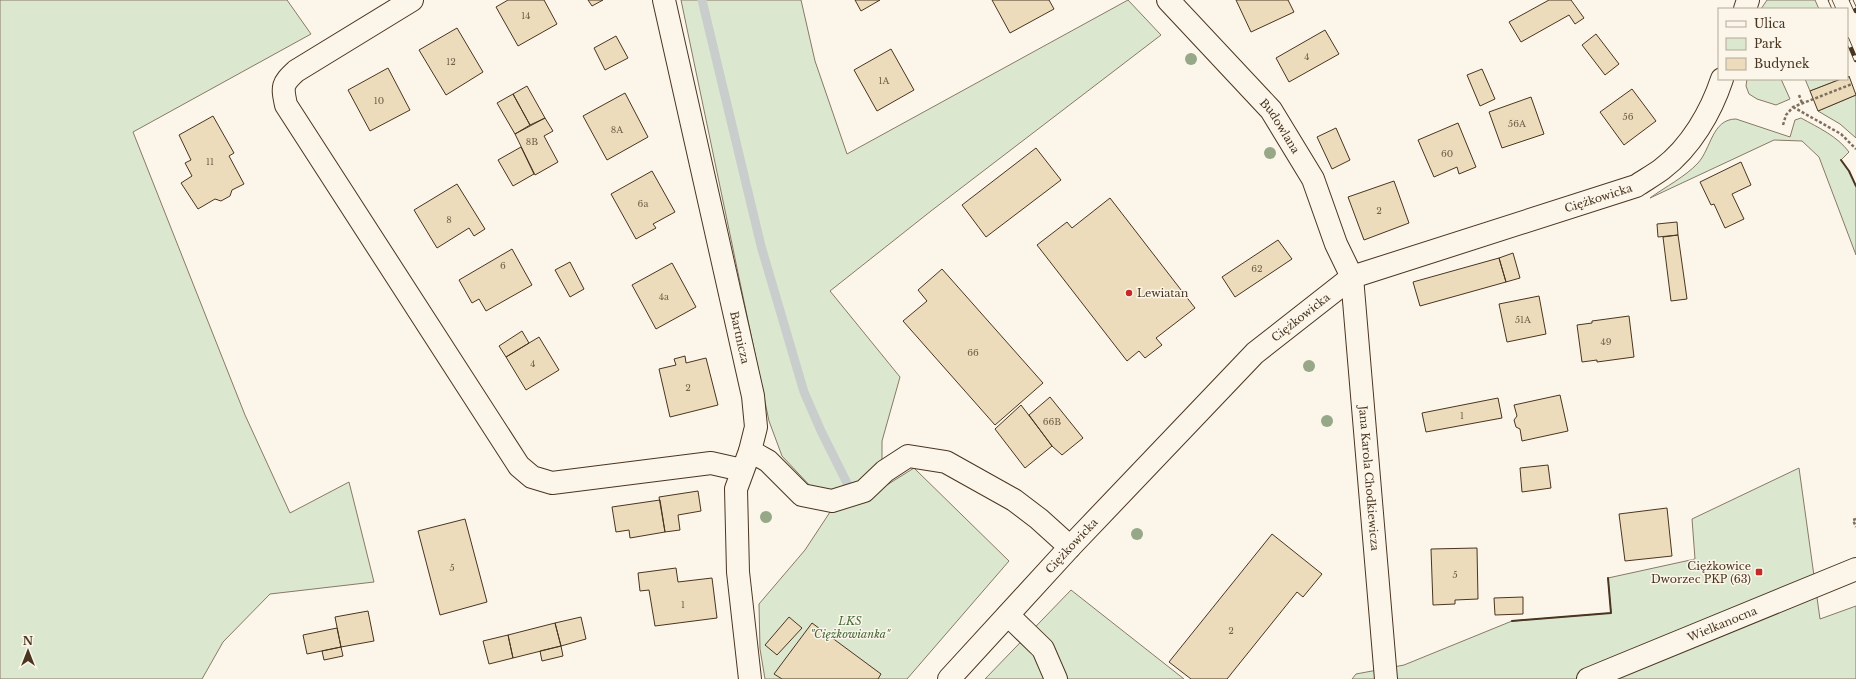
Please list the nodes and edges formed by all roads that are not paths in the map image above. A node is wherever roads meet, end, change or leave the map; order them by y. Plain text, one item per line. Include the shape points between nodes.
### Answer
1 (412, 0) edge
2 (664, 0) edge
3 (1168, 0) edge
4 (1722, 80) edge
5 (1352, 277) junction
6 (746, 460) junction
7 (1070, 547) junction
8 (1856, 569) edge
9 (1008, 614) junction
10 (750, 679) edge
11 (949, 679) edge
12 (1056, 679) edge
13 (1386, 679) edge
14 (1588, 679) edge

1 - 6 street via 296,71 286,80 283,89 286,104 519,466 532,477 552,483
2 - 6 street, Bartnicza via 753,396 756,427
3 - 5 street, Budowlana via 1271,110 1312,179 1336,244
4 - 5 street, Ciężkowicka via 1715,102 1682,150 1663,168 1636,186
5 - 7 street, Ciężkowicka via 1255,353
5 - 13 street, Jana Karola Chodkiewicza
6 - 7 street via 768,461 802,495 832,501 864,491 885,471 908,456 946,462 1014,500
6 - 10 street, Bartnicza via 736,488 738,572
7 - 9 street, Ciężkowicka
8 - 14 street, Wielkanocna
9 - 11 street, Ciężkowicka
9 - 12 street via 1043,649

